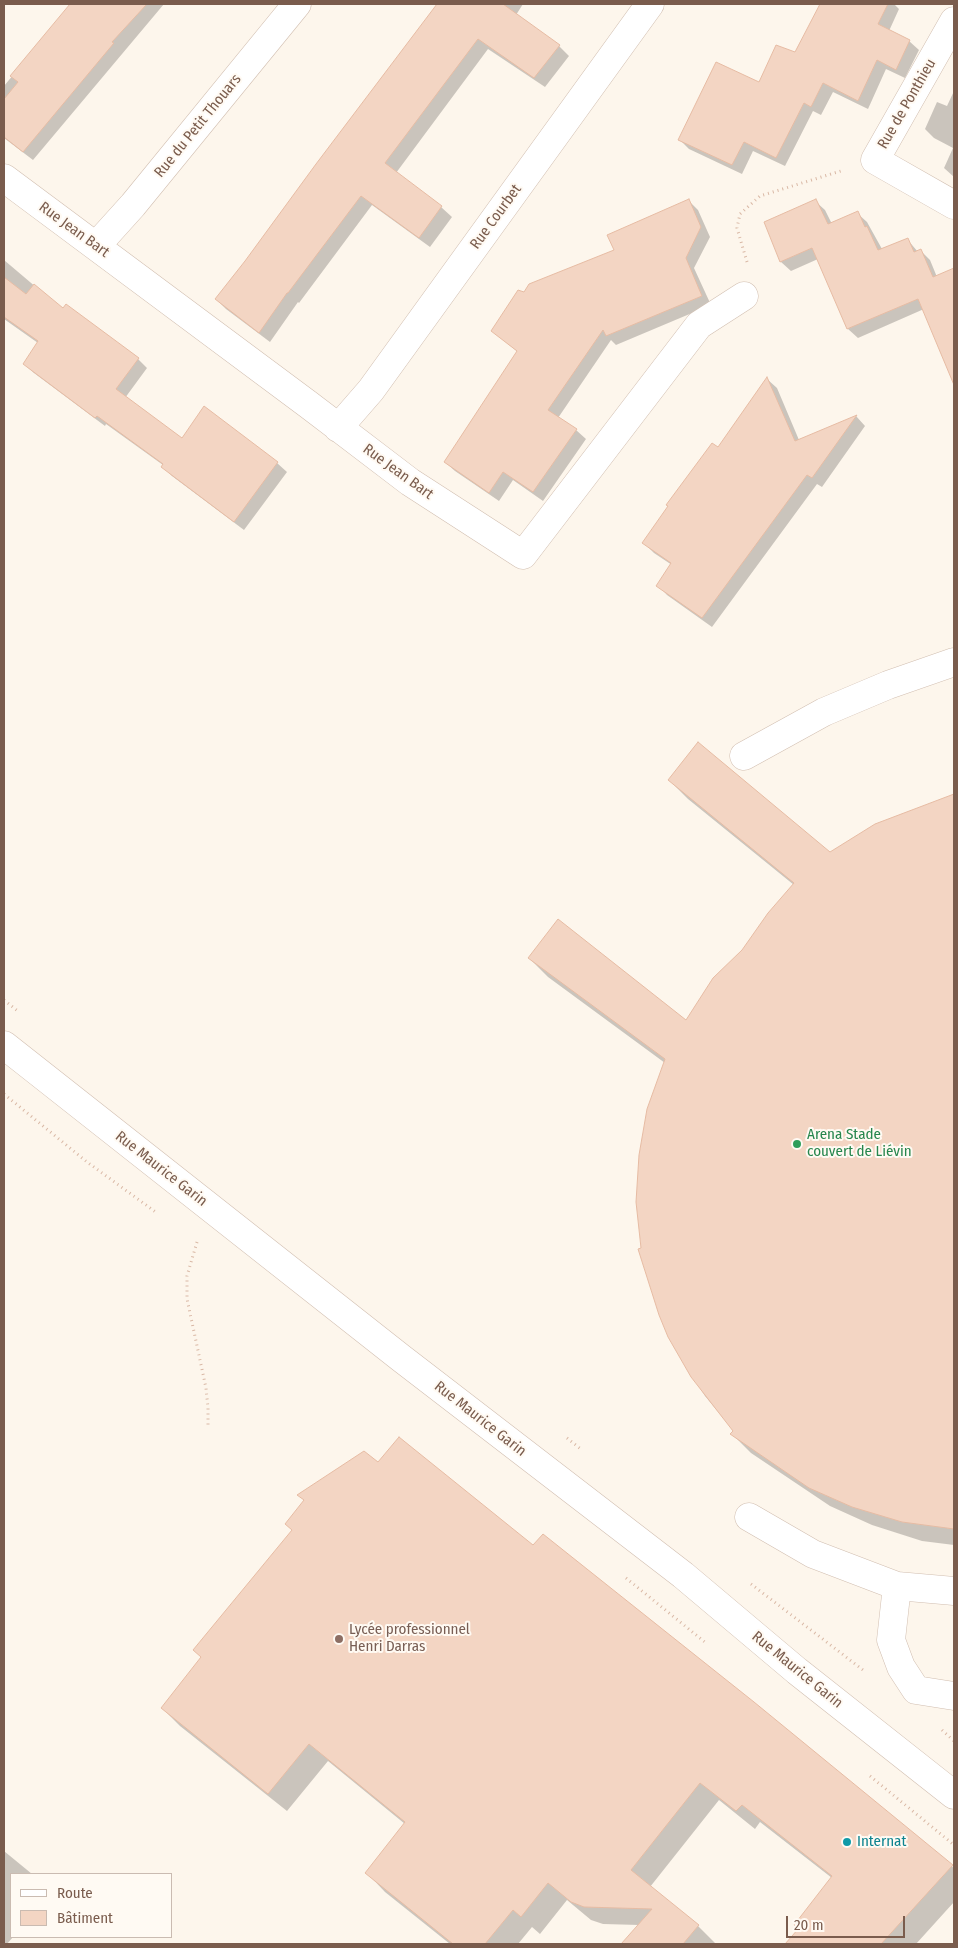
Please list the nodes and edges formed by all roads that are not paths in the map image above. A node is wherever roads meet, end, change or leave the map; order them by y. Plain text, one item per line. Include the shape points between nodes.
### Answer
1 (297, 4) edge
2 (650, 4) edge
3 (954, 21) edge
4 (4, 178) edge
5 (954, 205) edge
6 (96, 246) junction
7 (744, 296) road end
8 (338, 428) junction
9 (954, 662) edge
10 (744, 756) dead end
11 (4, 1045) edge
12 (748, 1517) dead end
13 (897, 1586) junction
14 (954, 1591) edge
15 (954, 1696) edge
16 (954, 1795) edge

1 - 6 street, Rue du Petit Thouars via 134,205
2 - 8 street, Rue Courbet via 371,390
3 - 5 street, Rue de Ponthieu via 875,160
4 - 6 street, Rue Jean Bart
6 - 8 street, Rue Jean Bart
7 - 8 street, Rue Jean Bart via 699,325 523,555 410,482
9 - 10 street via 824,712
11 - 16 street, Rue Maurice Garin via 683,1575 797,1671
12 - 13 street via 813,1554
13 - 14 street
13 - 15 street via 891,1640 901,1668 916,1690

